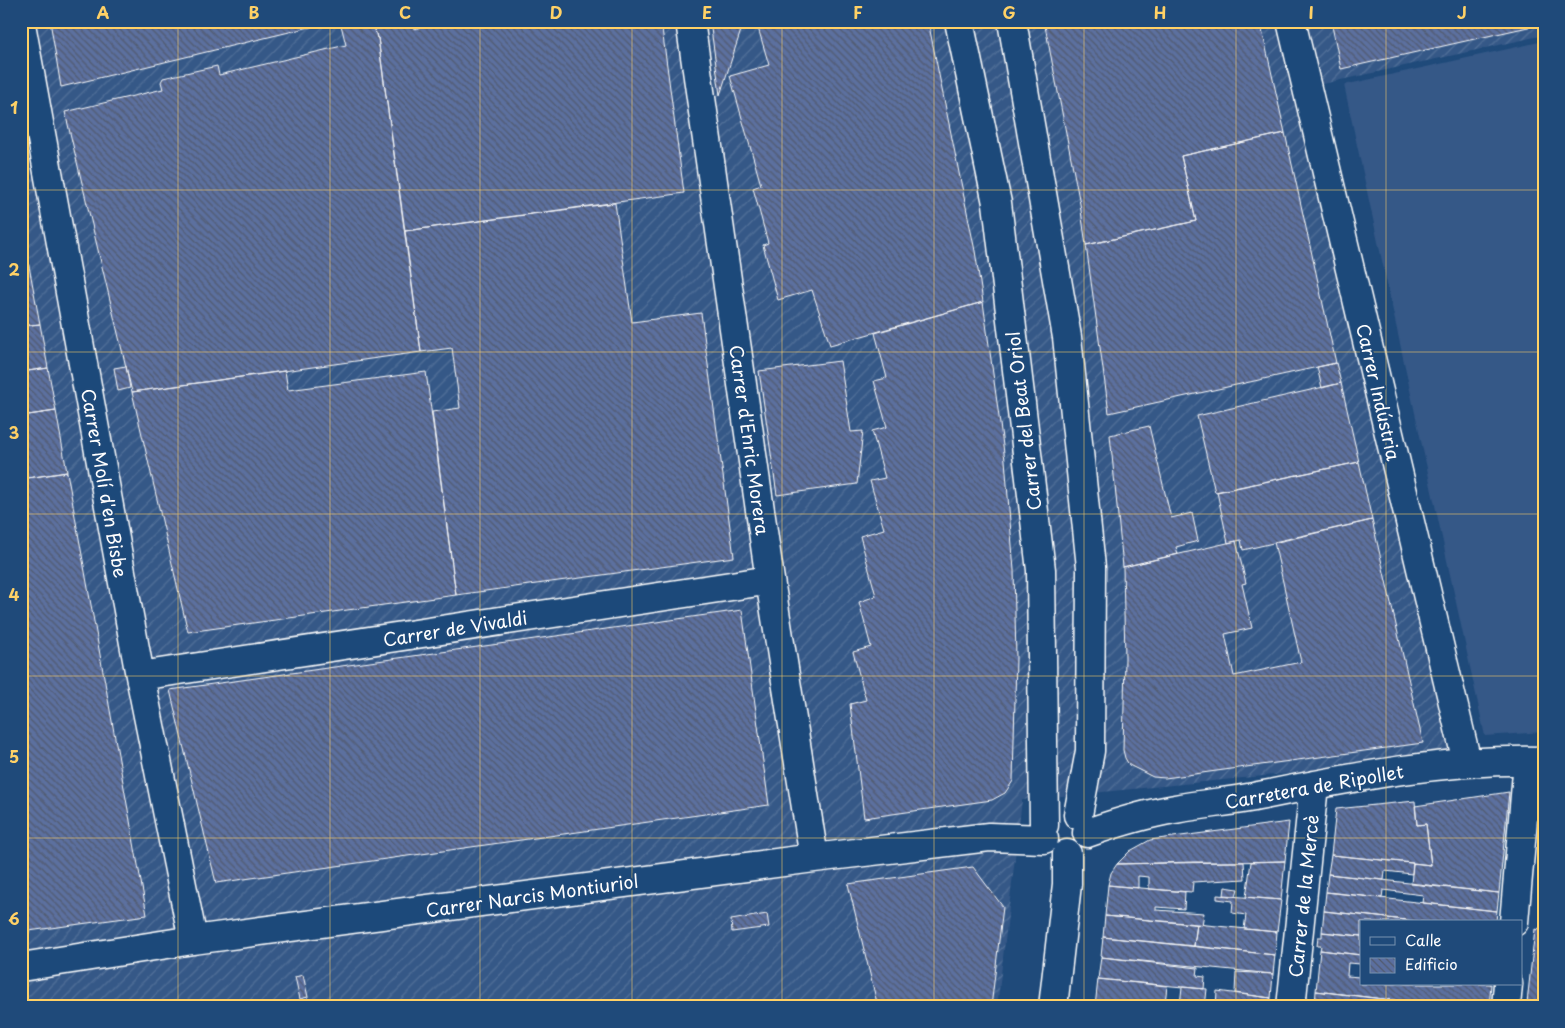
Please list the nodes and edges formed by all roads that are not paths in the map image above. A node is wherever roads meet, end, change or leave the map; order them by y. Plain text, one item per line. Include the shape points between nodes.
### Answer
1 (690, 21) edge
2 (959, 21) edge
3 (1012, 21) edge
4 (1291, 21) edge
5 (21, 24) edge
6 (770, 580) junction
7 (140, 676) junction
8 (1536, 761) edge
9 (1467, 762) junction
10 (1314, 785) junction
11 (1083, 824) junction
12 (1044, 832) junction
13 (1067, 854) junction
14 (814, 858) junction
15 (1514, 920) edge
16 (193, 940) junction
17 (21, 967) edge
18 (1508, 986) edge
19 (1053, 1007) edge
20 (1291, 1007) edge
21 (1506, 1007) edge

1 - 6 street, Carrer d'Enric Morera
2 - 12 street, Carrer del Beat Oriol via 996,203 1041,570
3 - 11 street via 1068,336 1091,568 1090,751
4 - 9 street, Carrer Indústria
5 - 7 street, Carrer Molí d'en Bisbe
6 - 7 street, Carrer de Vivaldi
6 - 14 street, Carrer d'Enric Morera
7 - 16 street, Carrer Molí d'en Bisbe
8 - 9 street, Carretera de Ripollet
8 - 15 street
9 - 10 street, Carretera de Ripollet
10 - 11 street, Carretera de Ripollet
10 - 20 street, Carrer de la Mercè
11 - 12 street via 1072,812 1058,811 1052,814
11 - 13 street via 1083,846
12 - 13 street via 1045,843 1053,852
12 - 14 street, Carrer Narcis Montiuriol
13 - 19 street via 1067,884
14 - 16 street, Carrer Narcis Montiuriol
16 - 17 street, Carrer Narcis Montiuriol
18 - 21 street

